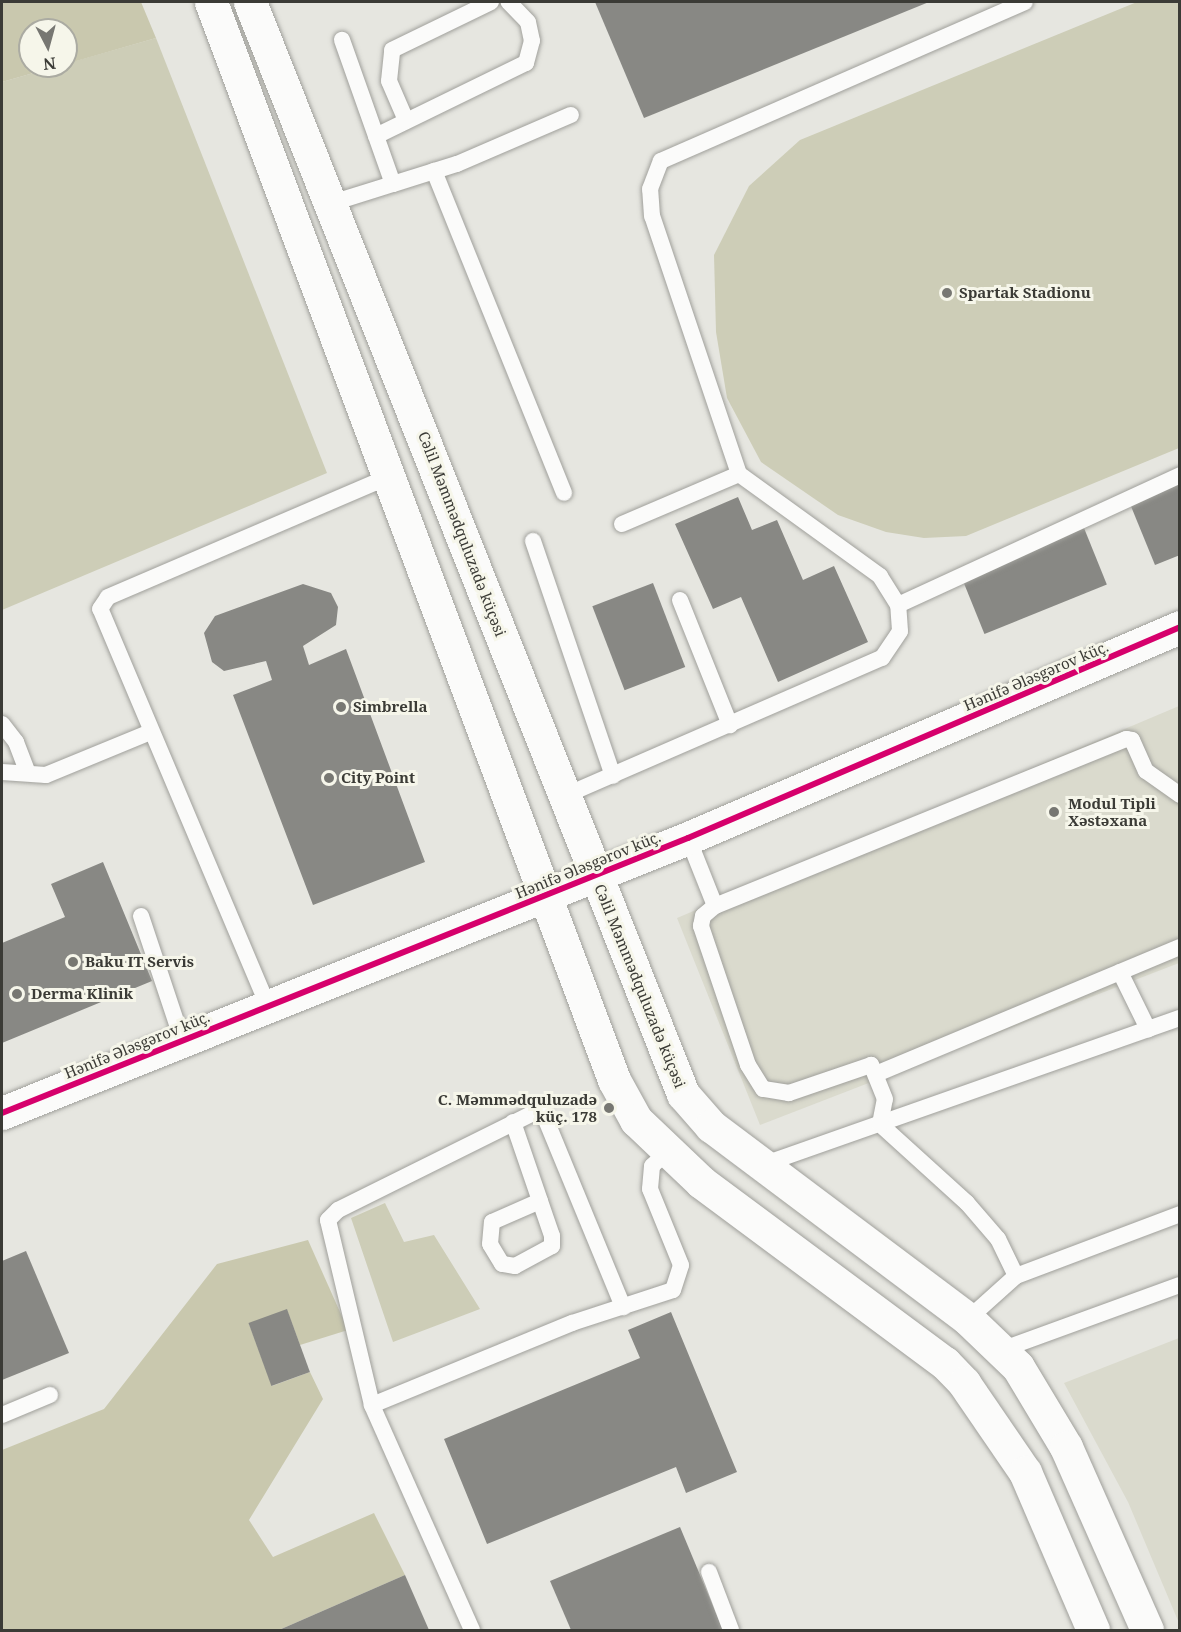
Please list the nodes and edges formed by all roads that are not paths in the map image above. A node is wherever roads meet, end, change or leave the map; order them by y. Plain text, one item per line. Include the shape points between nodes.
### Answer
1 (211, 2) edge
2 (250, 2) edge
3 (491, 2) edge
4 (509, 2) edge
5 (1025, 2) edge
6 (342, 40) dead end
7 (570, 115) dead end
8 (405, 118) junction
9 (376, 136) junction
10 (434, 171) junction
11 (393, 184) junction
12 (332, 203) junction
13 (739, 474) junction
14 (1179, 475) edge
15 (386, 478) junction
16 (564, 493) dead end
17 (622, 524) dead end
18 (533, 541) dead end
19 (680, 600) dead end
20 (898, 605) junction
21 (1179, 627) edge
22 (2, 724) edge
23 (730, 725) junction
24 (148, 733) junction
25 (2, 772) edge
26 (28, 773) junction
27 (613, 776) junction
28 (1179, 795) edge
29 (564, 796) junction
30 (688, 838) junction
31 (595, 874) junction
32 (547, 895) junction
33 (715, 906) junction
34 (141, 916) dead end
35 (1179, 947) edge
36 (1120, 972) junction
37 (267, 1006) junction
38 (1179, 1018) edge
39 (1148, 1029) junction
40 (182, 1039) junction
41 (876, 1074) junction
42 (2, 1113) edge
43 (513, 1122) junction
44 (880, 1124) junction
45 (668, 1151) junction
46 (761, 1166) junction
47 (725, 1199) junction
48 (540, 1201) dead end
49 (1179, 1214) edge
50 (1016, 1276) junction
51 (1179, 1286) edge
52 (623, 1307) junction
53 (968, 1319) junction
54 (1001, 1350) junction
55 (964, 1383) junction
56 (50, 1395) dead end
57 (372, 1405) junction
58 (2, 1414) edge
59 (709, 1572) dead end
60 (472, 1630) edge
61 (731, 1630) edge
62 (1093, 1630) edge
63 (1147, 1630) edge

1 - 15 main road
2 - 12 main road, Cəlil Məmmədquluzadə küçəsi
3 - 8 lane via 392,50 389,81
4 - 8 lane via 528,22 532,40 526,63
5 - 13 lane via 662,161 651,189 652,216
6 - 9 lane
7 - 10 lane
8 - 9 lane
9 - 11 lane
10 - 11 lane
10 - 16 lane
11 - 12 lane
12 - 29 main road, Cəlil Məmmədquluzadə küçəsi
13 - 17 lane
13 - 20 lane via 880,576
14 - 20 lane
15 - 24 lane via 108,597 100,609 103,624
15 - 32 main road
18 - 27 lane
19 - 23 lane
20 - 23 lane via 900,631 882,658
21 - 30 main road, Hənifə Ələsgərov küç.
22 - 26 lane via 16,742
23 - 27 lane
24 - 26 lane via 46,775
24 - 37 lane
25 - 26 lane
27 - 29 lane
28 - 33 lane via 1146,771 1132,740 1126,739
29 - 31 main road, Cəlil Məmmədquluzadə küçəsi
30 - 31 main road, Hənifə Ələsgərov küç.
30 - 33 lane
31 - 32 main road, Hənifə Ələsgərov küç.
31 - 46 main road, Cəlil Məmmədquluzadə küçəsi via 682,1094 711,1126
32 - 37 main road, Hənifə Ələsgərov küç.
32 - 45 main road via 614,1080 636,1120
33 - 41 lane via 707,909 701,926 748,1065 763,1089 789,1093 866,1063
34 - 40 lane
35 - 36 lane
36 - 39 lane
36 - 41 lane
37 - 40 main road, Hənifə Ələsgərov küç.
38 - 39 lane
39 - 44 lane
40 - 42 main road, Hənifə Ələsgərov küç.
41 - 44 lane via 885,1099
43 - 48 lane
43 - 52 lane via 534,1112 544,1115
43 - 57 lane via 338,1210 328,1220
44 - 46 lane
44 - 50 lane via 967,1203 999,1239
45 - 47 main road
45 - 52 lane via 652,1166 650,1189 681,1265 680,1279 673,1290
46 - 47 main road
46 - 53 main road, Cəlil Məmmədquluzadə küçəsi
47 - 55 main road via 945,1363
49 - 50 lane
50 - 53 lane
51 - 54 lane
52 - 57 lane
53 - 54 main road, Cəlil Məmmədquluzadə küçəsi
54 - 55 main road
54 - 63 main road, Cəlil Məmmədquluzadə küçəsi via 1018,1367 1066,1447
55 - 62 main road via 1025,1472
56 - 58 lane
57 - 60 lane
59 - 61 lane

